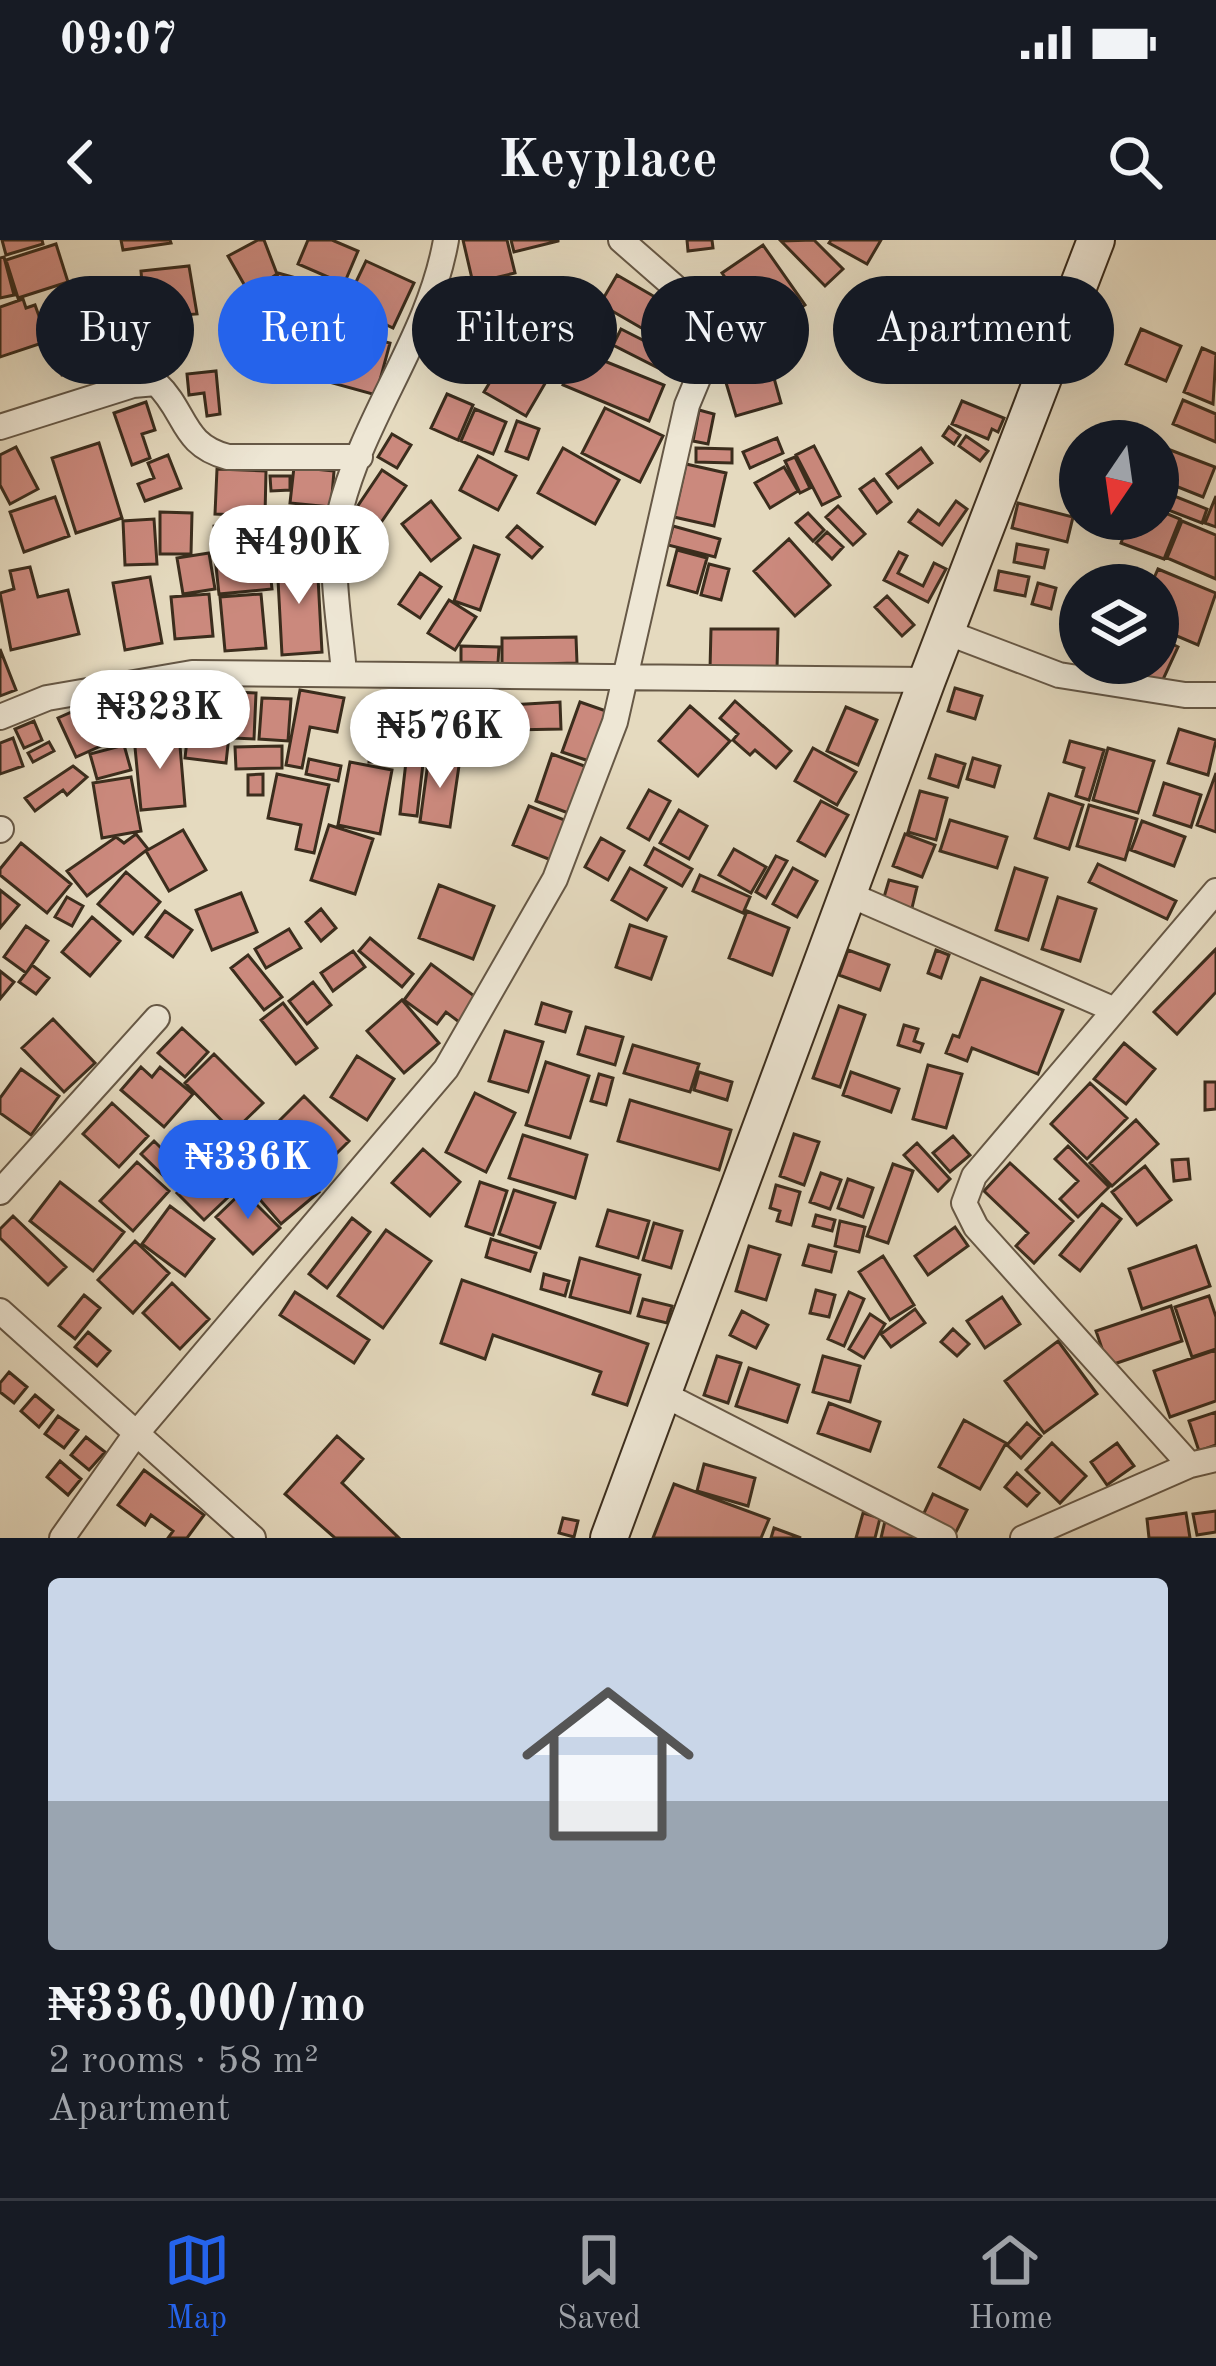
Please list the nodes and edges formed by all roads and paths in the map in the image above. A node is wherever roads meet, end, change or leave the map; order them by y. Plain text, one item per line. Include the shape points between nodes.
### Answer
1 (446, 240) edge
2 (621, 240) edge
3 (1096, 240) edge
4 (0, 427) edge
5 (360, 457) junction
6 (946, 632) junction
7 (344, 674) junction
8 (624, 675) junction
9 (927, 680) junction
10 (1216, 695) edge
11 (0, 717) edge
12 (1216, 891) edge
13 (848, 894) junction
14 (1115, 1010) junction
15 (158, 1018) dead end
16 (0, 1192) edge
17 (0, 1312) edge
18 (663, 1394) junction
19 (135, 1435) junction
20 (1216, 1459) edge
21 (1190, 1465) junction
22 (62, 1538) edge
23 (253, 1538) edge
24 (609, 1538) edge
25 (944, 1538) edge
26 (1023, 1538) edge

1 - 5 street via 429,306
2 - 8 street via 713,327
3 - 6 street
4 - 5 street via 156,383 207,452
5 - 7 street via 339,518 335,571
6 - 9 street
6 - 10 street via 1059,676
7 - 8 street
7 - 11 street via 192,673 47,698
8 - 9 street
8 - 19 street via 615,722 555,879 446,1069
9 - 13 street
12 - 14 street
13 - 14 street
13 - 18 street
14 - 21 street via 974,1176 964,1203 976,1227
15 - 16 street
17 - 19 street
18 - 24 street
18 - 25 street
19 - 22 street
19 - 23 street
20 - 21 street
21 - 26 street

